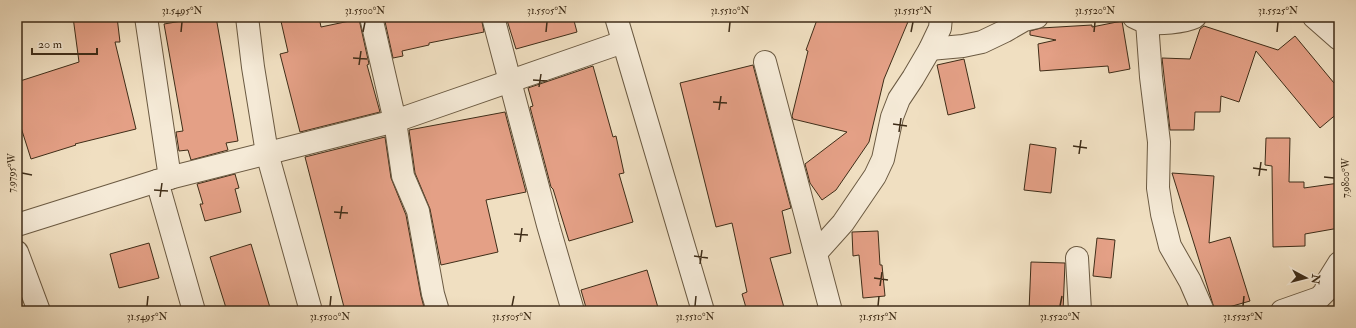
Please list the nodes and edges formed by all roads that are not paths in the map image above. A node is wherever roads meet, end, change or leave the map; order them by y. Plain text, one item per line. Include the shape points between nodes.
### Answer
1 (146, 17) edge
2 (247, 17) edge
3 (371, 17) edge
4 (492, 17) edge
5 (616, 17) edge
6 (941, 17) edge
7 (1195, 17) edge
8 (1314, 17) edge
9 (1028, 18) edge
10 (1140, 20) edge
11 (1339, 39) edge
12 (623, 42) junction
13 (930, 49) junction
14 (765, 62) dead end
15 (510, 81) junction
16 (395, 121) junction
17 (267, 153) junction
18 (163, 180) junction
19 (17, 225) edge
20 (17, 252) edge
21 (816, 253) junction
22 (1077, 258) dead end
23 (1339, 263) edge
24 (39, 311) edge
25 (194, 311) edge
26 (311, 311) edge
27 (438, 311) edge
28 (572, 311) edge
29 (703, 311) edge
30 (831, 311) edge
31 (1080, 311) edge
32 (1204, 311) edge
33 (1282, 311) edge

1 - 18 street
2 - 17 street
3 - 16 street
4 - 15 street
5 - 12 street
6 - 13 street via 940,28
7 - 10 street via 1176,22
8 - 11 street
9 - 13 street via 982,42
10 - 32 street via 1160,142 1158,188 1162,214 1170,246
12 - 15 street
12 - 29 street
13 - 21 street via 899,100 892,117 883,159 875,176 843,223
14 - 21 street
15 - 16 street
15 - 28 street
16 - 17 street
16 - 27 street via 403,176 418,211
17 - 18 street
17 - 26 street
18 - 19 street
18 - 25 street
20 - 24 street
21 - 30 street
22 - 31 street
23 - 33 street via 1329,279 1325,292 1319,298

